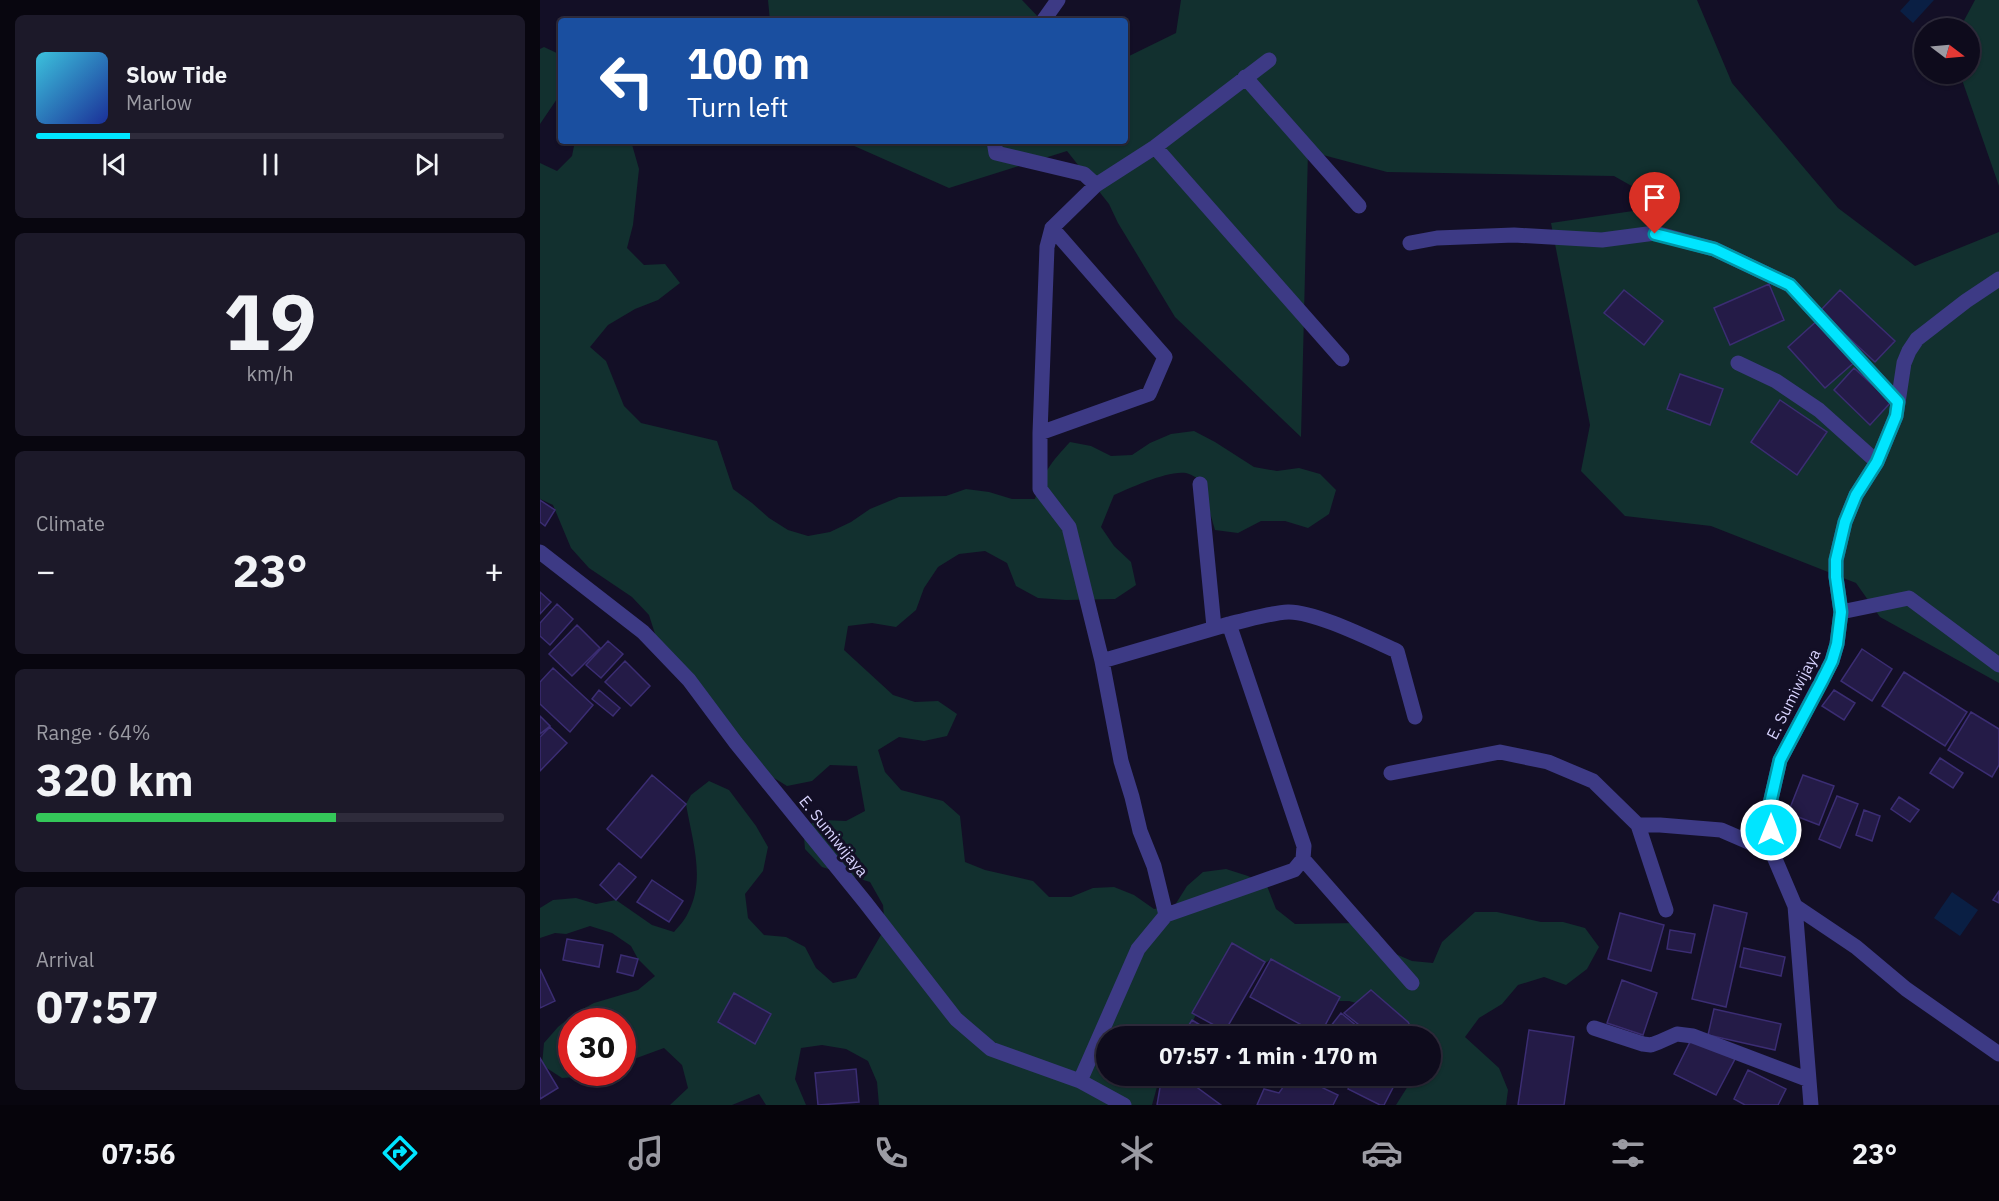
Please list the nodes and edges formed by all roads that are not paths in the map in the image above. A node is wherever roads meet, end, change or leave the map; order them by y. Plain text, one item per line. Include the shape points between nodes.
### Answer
1 (1058, 0) edge
2 (1045, 18) edge
3 (1269, 60) dead end
4 (1245, 77) junction
5 (994, 144) edge
6 (1155, 147) junction
7 (1096, 185) junction
8 (1359, 206) dead end
9 (1052, 228) junction
10 (1410, 243) dead end
11 (1999, 279) edge
12 (1342, 360) dead end
13 (1738, 363) dead end
14 (1898, 402) junction
15 (1040, 433) junction
16 (1877, 462) junction
17 (1200, 484) dead end
18 (540, 552) edge
19 (1841, 612) junction
20 (1229, 624) junction
21 (1214, 627) junction
22 (1102, 661) junction
23 (1999, 665) edge
24 (1415, 717) dead end
25 (1391, 773) dead end
26 (1638, 825) junction
27 (1772, 852) junction
28 (1303, 859) junction
29 (1795, 906) junction
30 (1666, 910) dead end
31 (1166, 915) junction
32 (1412, 983) dead end
33 (1594, 1028) dead end
34 (1999, 1054) edge
35 (1809, 1080) junction
36 (1080, 1081) junction
37 (1124, 1105) edge
38 (1811, 1105) edge

1 - 2 street
3 - 4 street
4 - 6 street
4 - 8 street
5 - 7 street via 996,153 1084,174
6 - 7 street
6 - 12 street
7 - 9 street
9 - 15 street via 1047,247
9 - 15 street via 1165,357 1149,394
10 - 14 street via 1514,235 1602,240 1655,234 1714,249 1790,285
11 - 14 street, E. Sumiwijaya via 1917,339 1904,363
13 - 16 street via 1776,381 1819,410
14 - 16 street, E. Sumiwijaya
15 - 22 street via 1040,489 1069,527
16 - 19 street, E. Sumiwijaya via 1845,522 1836,560
17 - 21 street
18 - 36 street, E. Sumiwijaya via 643,632 689,680 956,1019 991,1048
19 - 23 street via 1909,598
19 - 27 street, E. Sumiwijaya via 1832,661 1780,760 1769,808
20 - 21 street
20 - 24 street via 1290,612 1340,626 1397,651
20 - 28 street via 1304,846
21 - 22 street
22 - 31 street via 1121,760
25 - 26 street via 1500,752 1548,762 1593,781
26 - 27 street via 1721,830
26 - 30 street
27 - 29 street, E. Sumiwijaya
28 - 31 street via 1294,870
28 - 32 street
29 - 34 street
29 - 35 street, E. Sumiwijaya
31 - 36 street via 1138,949
33 - 35 street via 1651,1045 1677,1034 1693,1036
35 - 38 street, E. Sumiwijaya
36 - 37 street, E. Sumiwijaya

